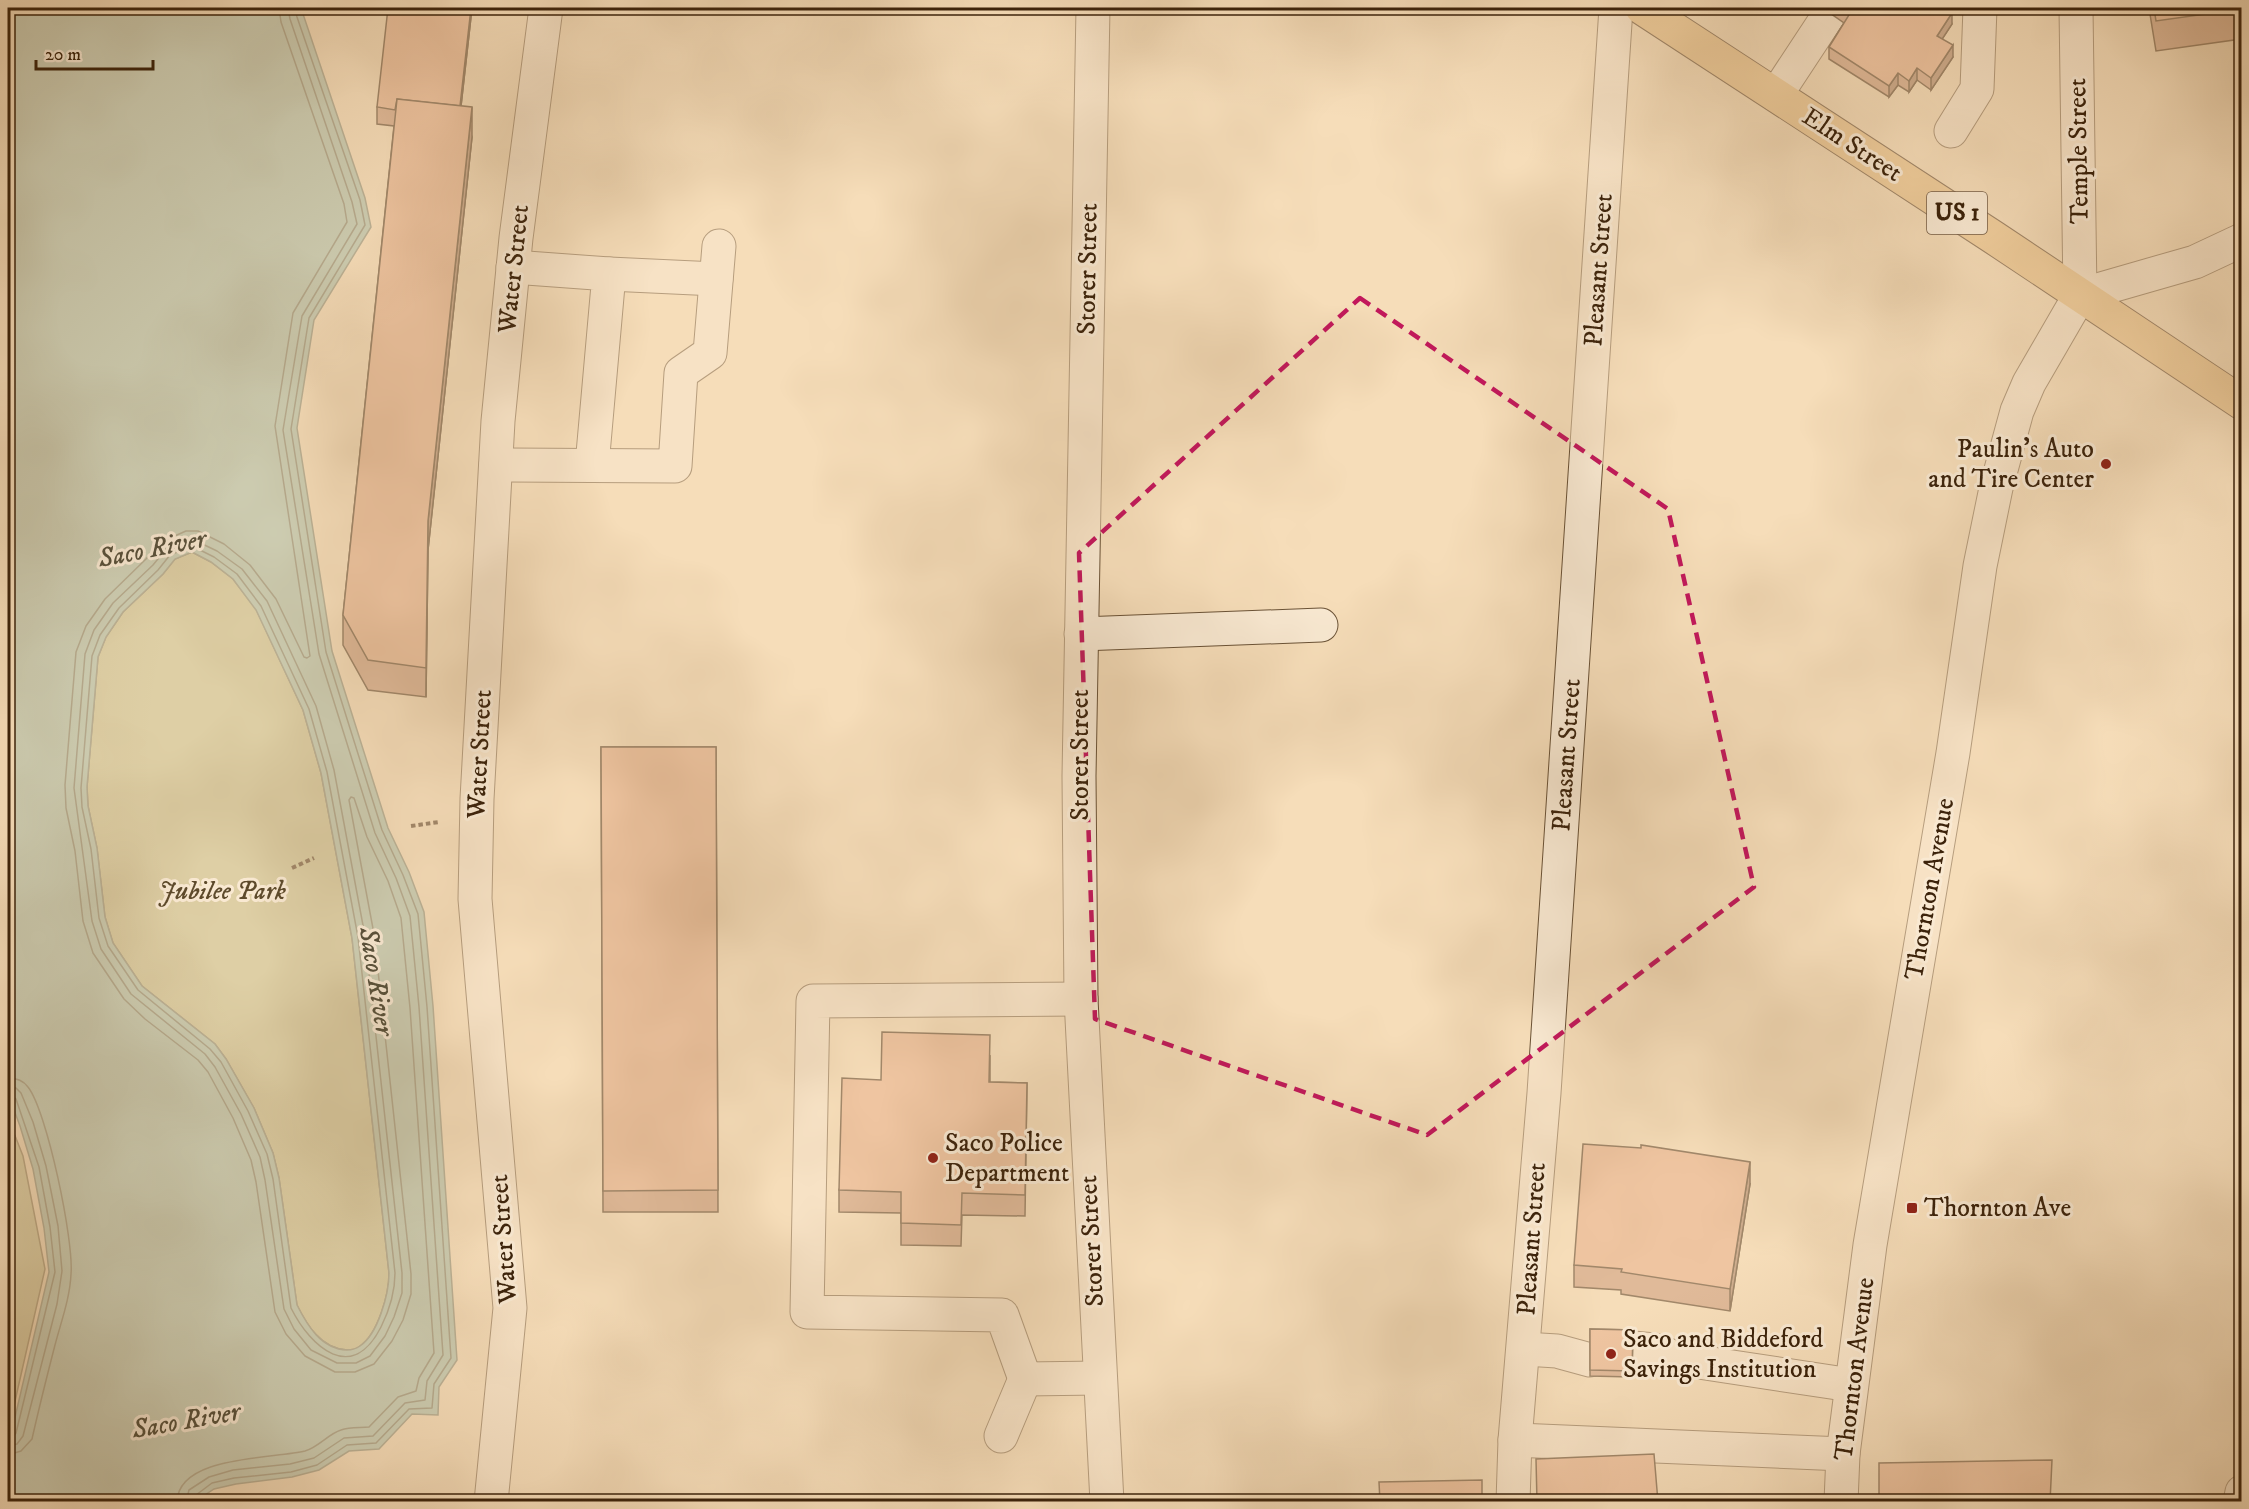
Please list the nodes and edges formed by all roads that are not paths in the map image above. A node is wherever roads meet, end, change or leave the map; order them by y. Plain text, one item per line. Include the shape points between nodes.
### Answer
1 (546, 8) edge
2 (1093, 8) edge
3 (1616, 8) edge
4 (1642, 8) edge
5 (1980, 8) edge
6 (2076, 8) edge
7 (1836, 17) dead end
8 (1776, 94) junction
9 (1951, 131) dead end
10 (2241, 240) edge
11 (719, 246) dead end
12 (513, 267) junction
13 (609, 274) junction
14 (716, 279) junction
15 (2080, 295) junction
16 (2241, 404) edge
17 (496, 465) junction
18 (592, 465) junction
19 (1321, 625) dead end
20 (1081, 634) junction
21 (1081, 999) junction
22 (1524, 1349) junction
23 (1590, 1353) edge
24 (1633, 1355) edge
25 (1099, 1378) junction
26 (1024, 1379) junction
27 (1851, 1385) junction
28 (1001, 1436) dead end
29 (1515, 1440) junction
30 (1843, 1454) junction
31 (2241, 1492) edge
32 (491, 1502) edge
33 (1107, 1502) edge
34 (1513, 1502) edge
35 (1841, 1502) edge
36 (2240, 1502) edge

1 - 12 street, Water Street
2 - 20 street, Storer Street
3 - 22 street, Pleasant Street
4 - 8 main road, Elm Street / US 1
5 - 9 street via 1977,89
6 - 15 street, Temple Street
7 - 8 street
8 - 15 main road, Elm Street / US 1
10 - 15 street via 2195,262
11 - 14 street
12 - 13 street
12 - 17 street, Water Street
13 - 14 street
13 - 18 street
14 - 18 street via 710,353 681,373 675,466
15 - 16 main road, Elm Street / US 1
15 - 27 street, Thornton Avenue via 2029,383 2014,420 1994,499 1870,1245
17 - 18 street
17 - 32 street, Water Street via 475,899 510,1308
19 - 20 street
20 - 21 street, Storer Street
21 - 25 street, Storer Street
21 - 26 street via 813,1001 807,1312 1002,1315
22 - 23 street
22 - 29 street, Pleasant Street
24 - 27 street via 1650,1363 1678,1359
25 - 26 street
25 - 33 street, Storer Street
26 - 28 street
27 - 30 street, Thornton Avenue
29 - 30 street
29 - 34 street, Pleasant Street
30 - 35 street, Thornton Avenue
31 - 36 street

